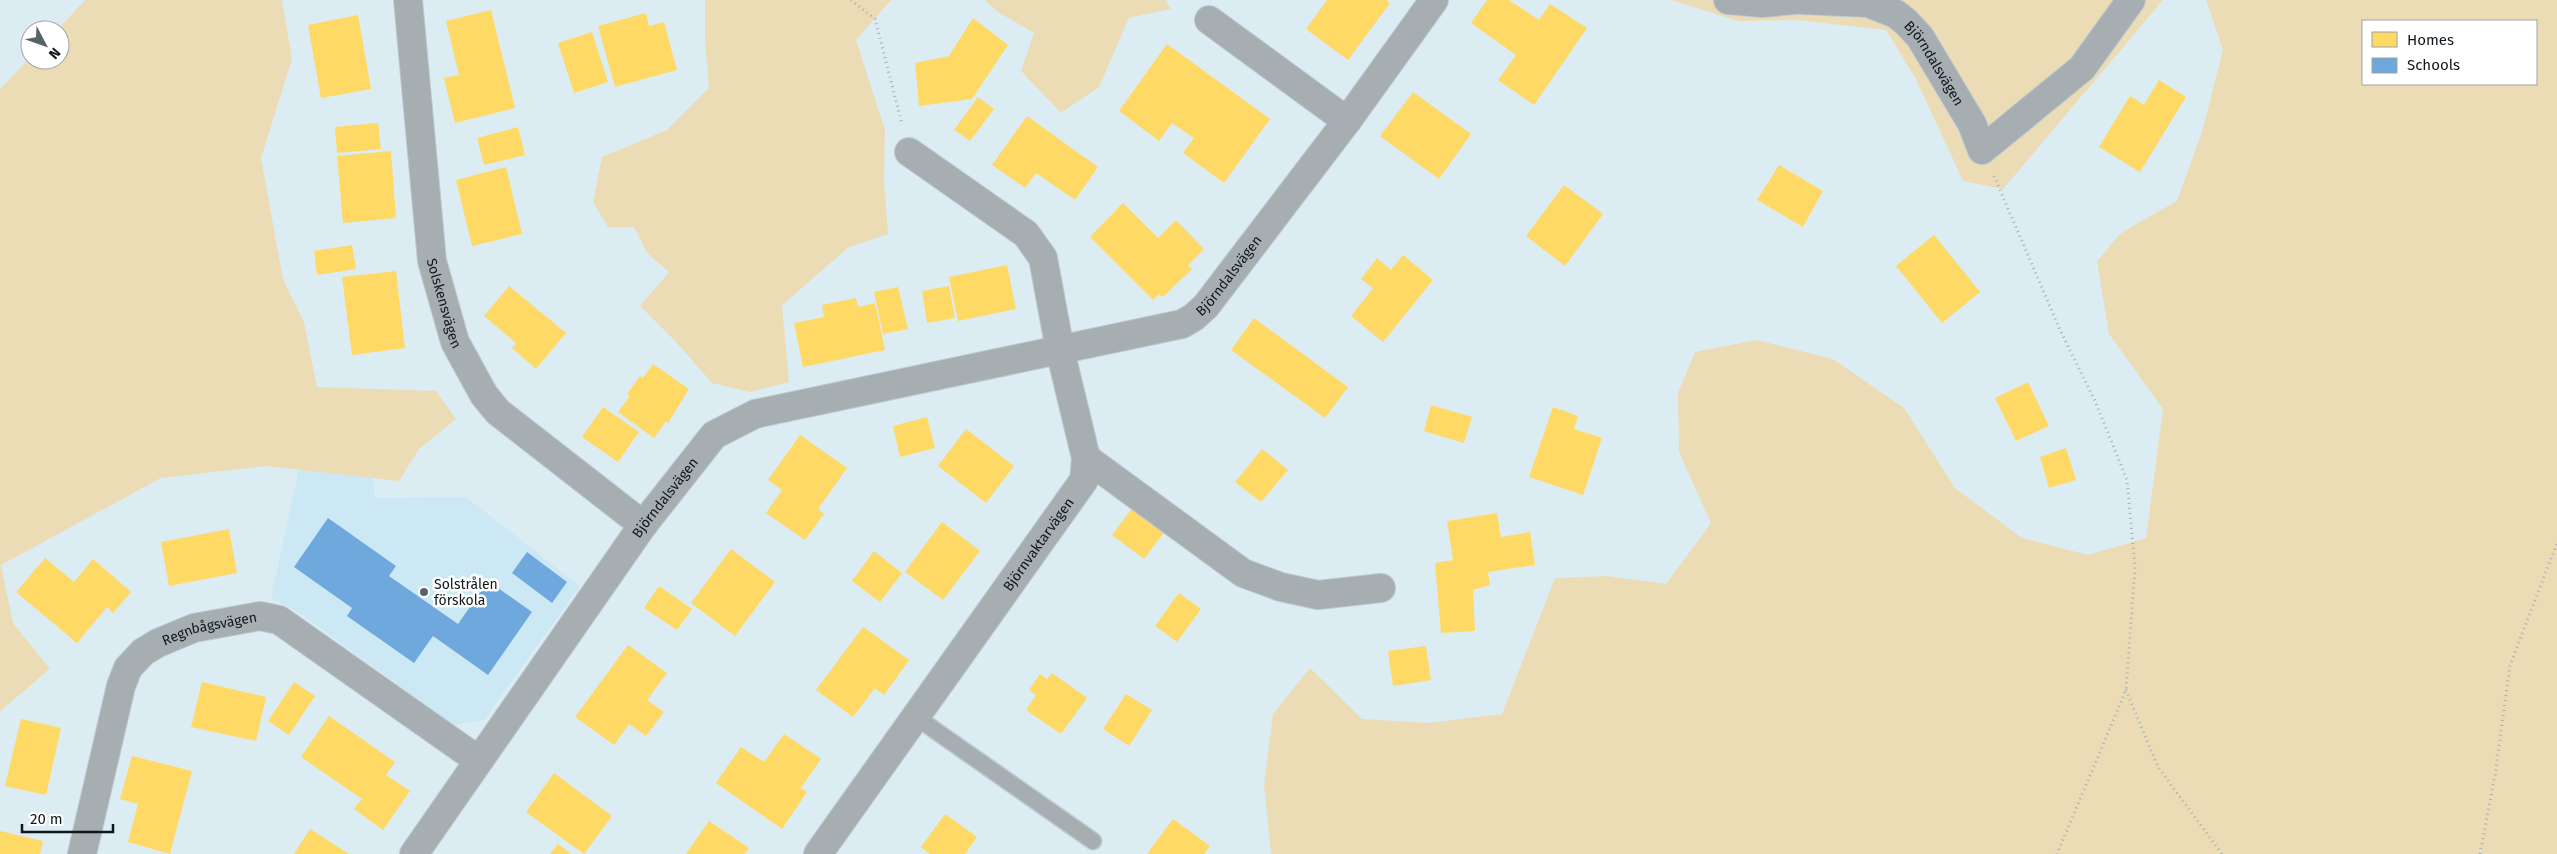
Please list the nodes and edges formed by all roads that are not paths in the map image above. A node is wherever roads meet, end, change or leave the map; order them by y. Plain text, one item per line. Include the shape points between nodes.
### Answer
1 (408, 0) edge
2 (1434, 0) edge
3 (1728, 0) edge
4 (1794, 0) edge
5 (1801, 0) edge
6 (2131, 0) edge
7 (1209, 20) dead end
8 (1347, 121) junction
9 (909, 152) road end
10 (1060, 350) junction
11 (1086, 458) junction
12 (643, 525) junction
13 (1381, 588) dead end
14 (916, 717) junction
15 (478, 760) junction
16 (1092, 841) dead end
17 (82, 854) edge
18 (414, 854) edge
19 (818, 854) edge

1 - 12 street, Solskensvägen via 432,261 455,342 484,395 498,412
2 - 8 street, Björndalsvägen
3 - 4 street via 1762,3
5 - 6 street, Björndalsvägen via 1868,3 1896,14 1906,22 1920,37 1972,124 1982,150 2082,68
7 - 8 street
8 - 10 street, Björndalsvägen via 1206,306 1194,317 1182,324
9 - 10 street via 1026,234 1043,258
10 - 11 street, Björnvaktarvägen
10 - 12 street, Björndalsvägen via 755,414 714,435
11 - 13 street via 1243,573 1281,587 1318,595
11 - 14 street, Björnvaktarvägen via 1084,480
12 - 15 street, Björndalsvägen
14 - 16 lane
14 - 19 street, Björnvaktarvägen
15 - 17 street, Regnbågsvägen via 279,620 260,616 194,628 143,652 128,668
15 - 18 street, Björndalsvägen

